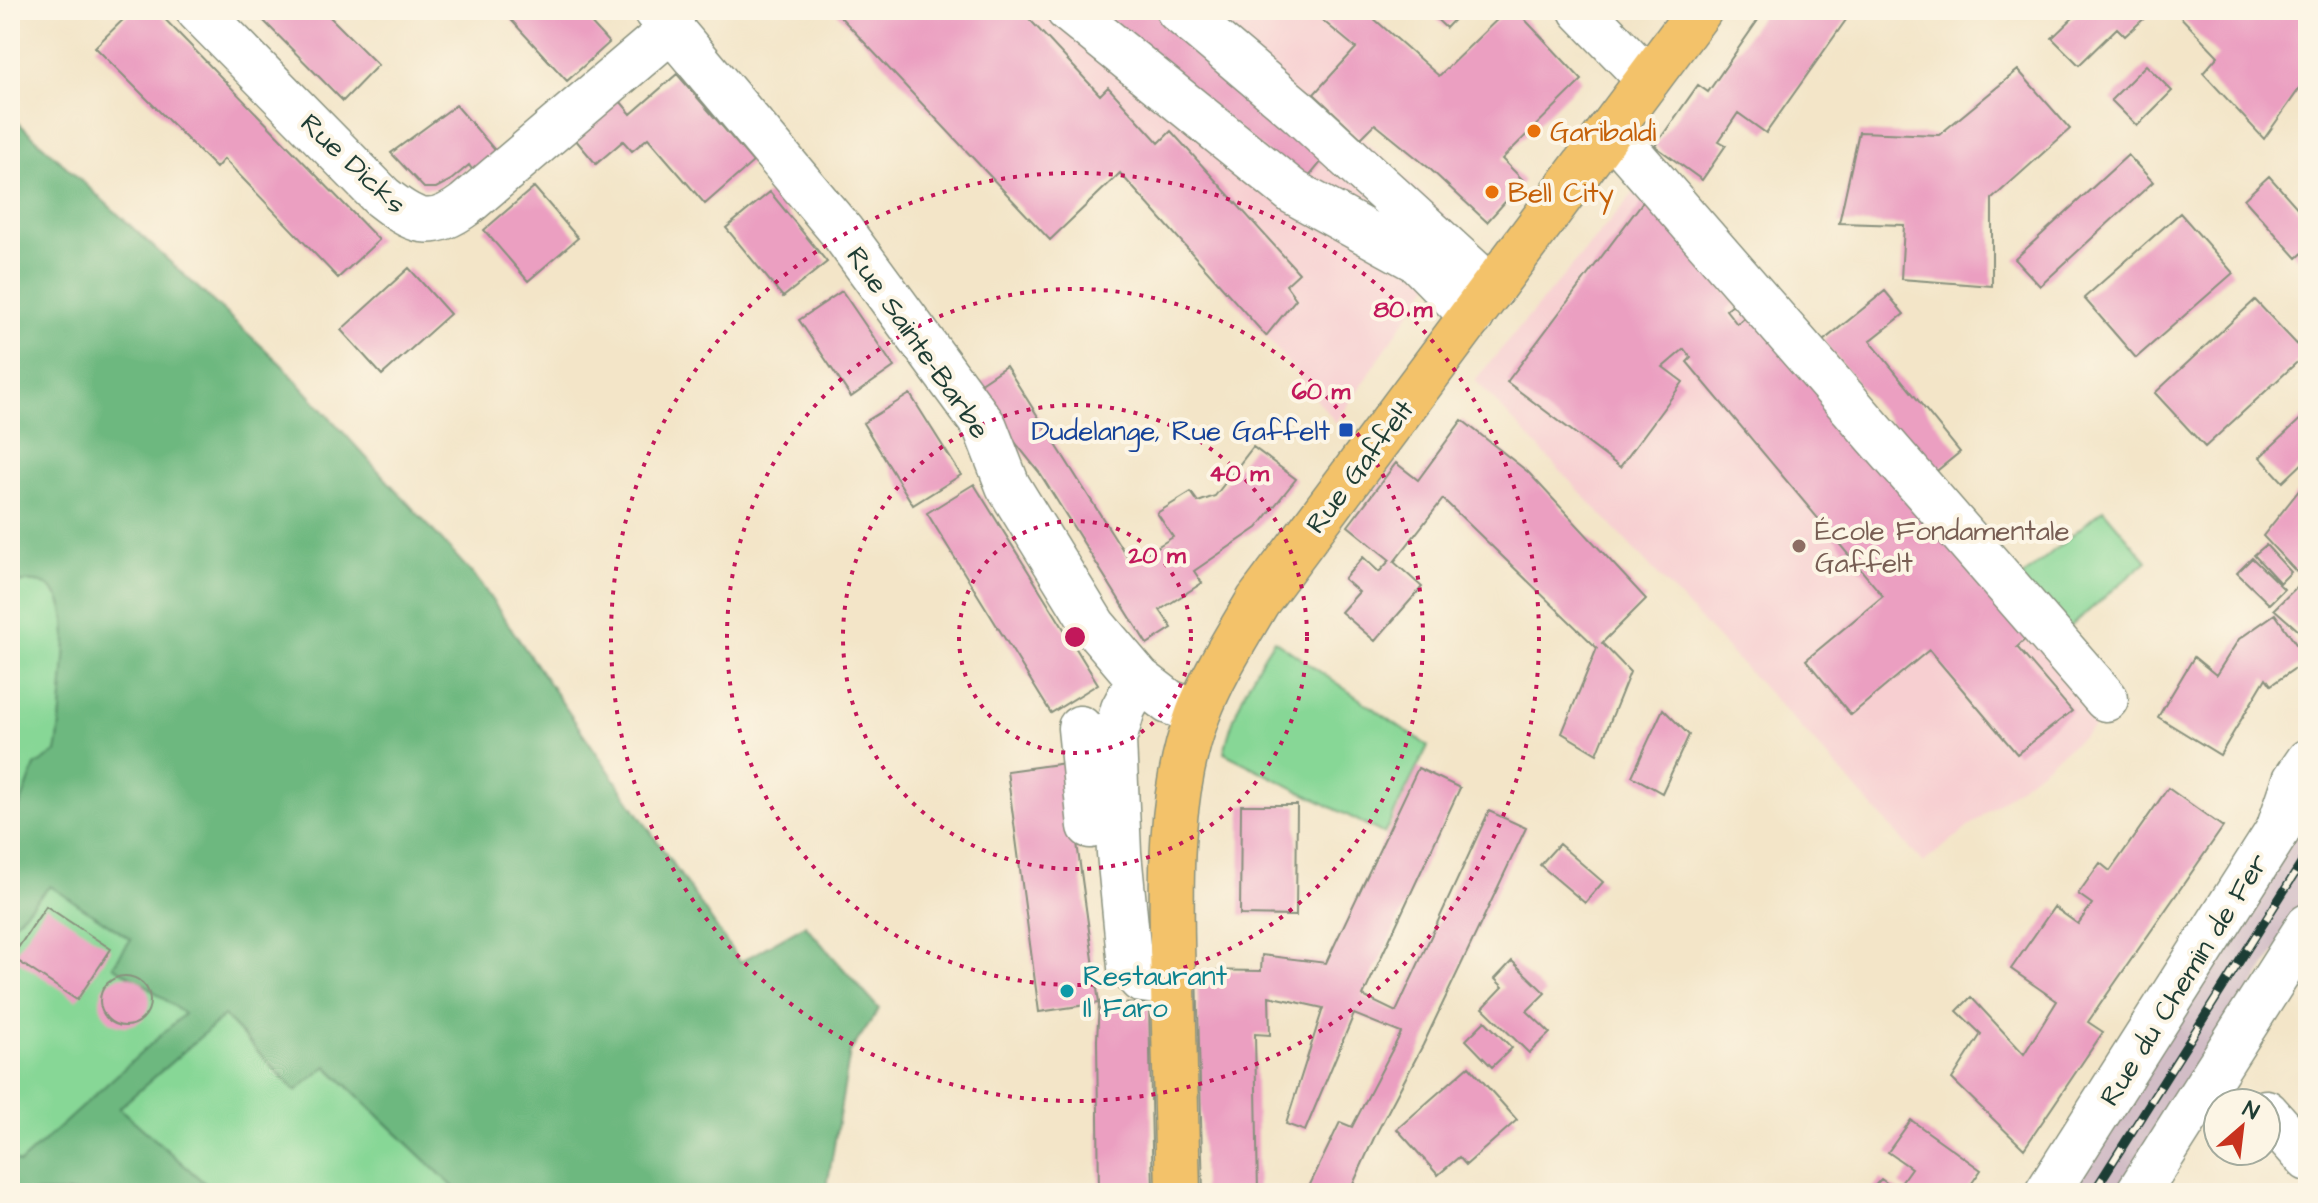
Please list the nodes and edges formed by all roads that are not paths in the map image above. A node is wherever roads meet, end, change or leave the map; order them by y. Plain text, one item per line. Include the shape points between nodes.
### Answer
1 (198, 10) edge
2 (1068, 10) edge
3 (1178, 10) edge
4 (1581, 10) edge
5 (1700, 10) edge
6 (664, 19) edge
7 (1648, 79) junction
8 (1610, 130) junction
9 (1482, 302) junction
10 (1139, 679) junction
11 (2106, 699) dead end
12 (1198, 713) junction
13 (1080, 728) dead end
14 (2308, 761) edge
15 (1106, 855) junction
16 (2308, 926) edge
17 (1107, 982) dead end
18 (1173, 984) junction
19 (2212, 1076) junction
20 (2230, 1087) edge
21 (2282, 1130) edge
22 (2308, 1159) edge
23 (1178, 1193) edge
24 (2047, 1193) edge
25 (2138, 1193) edge

1 - 6 street, Rue Dicks via 382,197 425,222 446,219 465,205
2 - 9 street via 1293,192
3 - 9 street via 1299,112
4 - 7 street
5 - 7 main road, Rue Gaffelt
6 - 10 street, Rue Sainte-Barbe via 842,232 985,427 1008,486 1094,626
7 - 8 main road, Rue Gaffelt
8 - 9 main road, Rue Gaffelt
8 - 11 street
9 - 12 main road, Rue Gaffelt via 1258,601
10 - 12 street, Rue Sainte-Barbe via 1169,702
10 - 15 street via 1114,740
12 - 18 main road, Rue Gaffelt via 1181,777 1173,843
13 - 15 street
14 - 24 street, Rue du Chemin de Fer via 2295,780 2278,830
15 - 17 street
15 - 18 street via 1130,967 1141,980
16 - 19 street
18 - 23 main road, Rue Gaffelt
19 - 20 street
19 - 25 street
21 - 22 street

